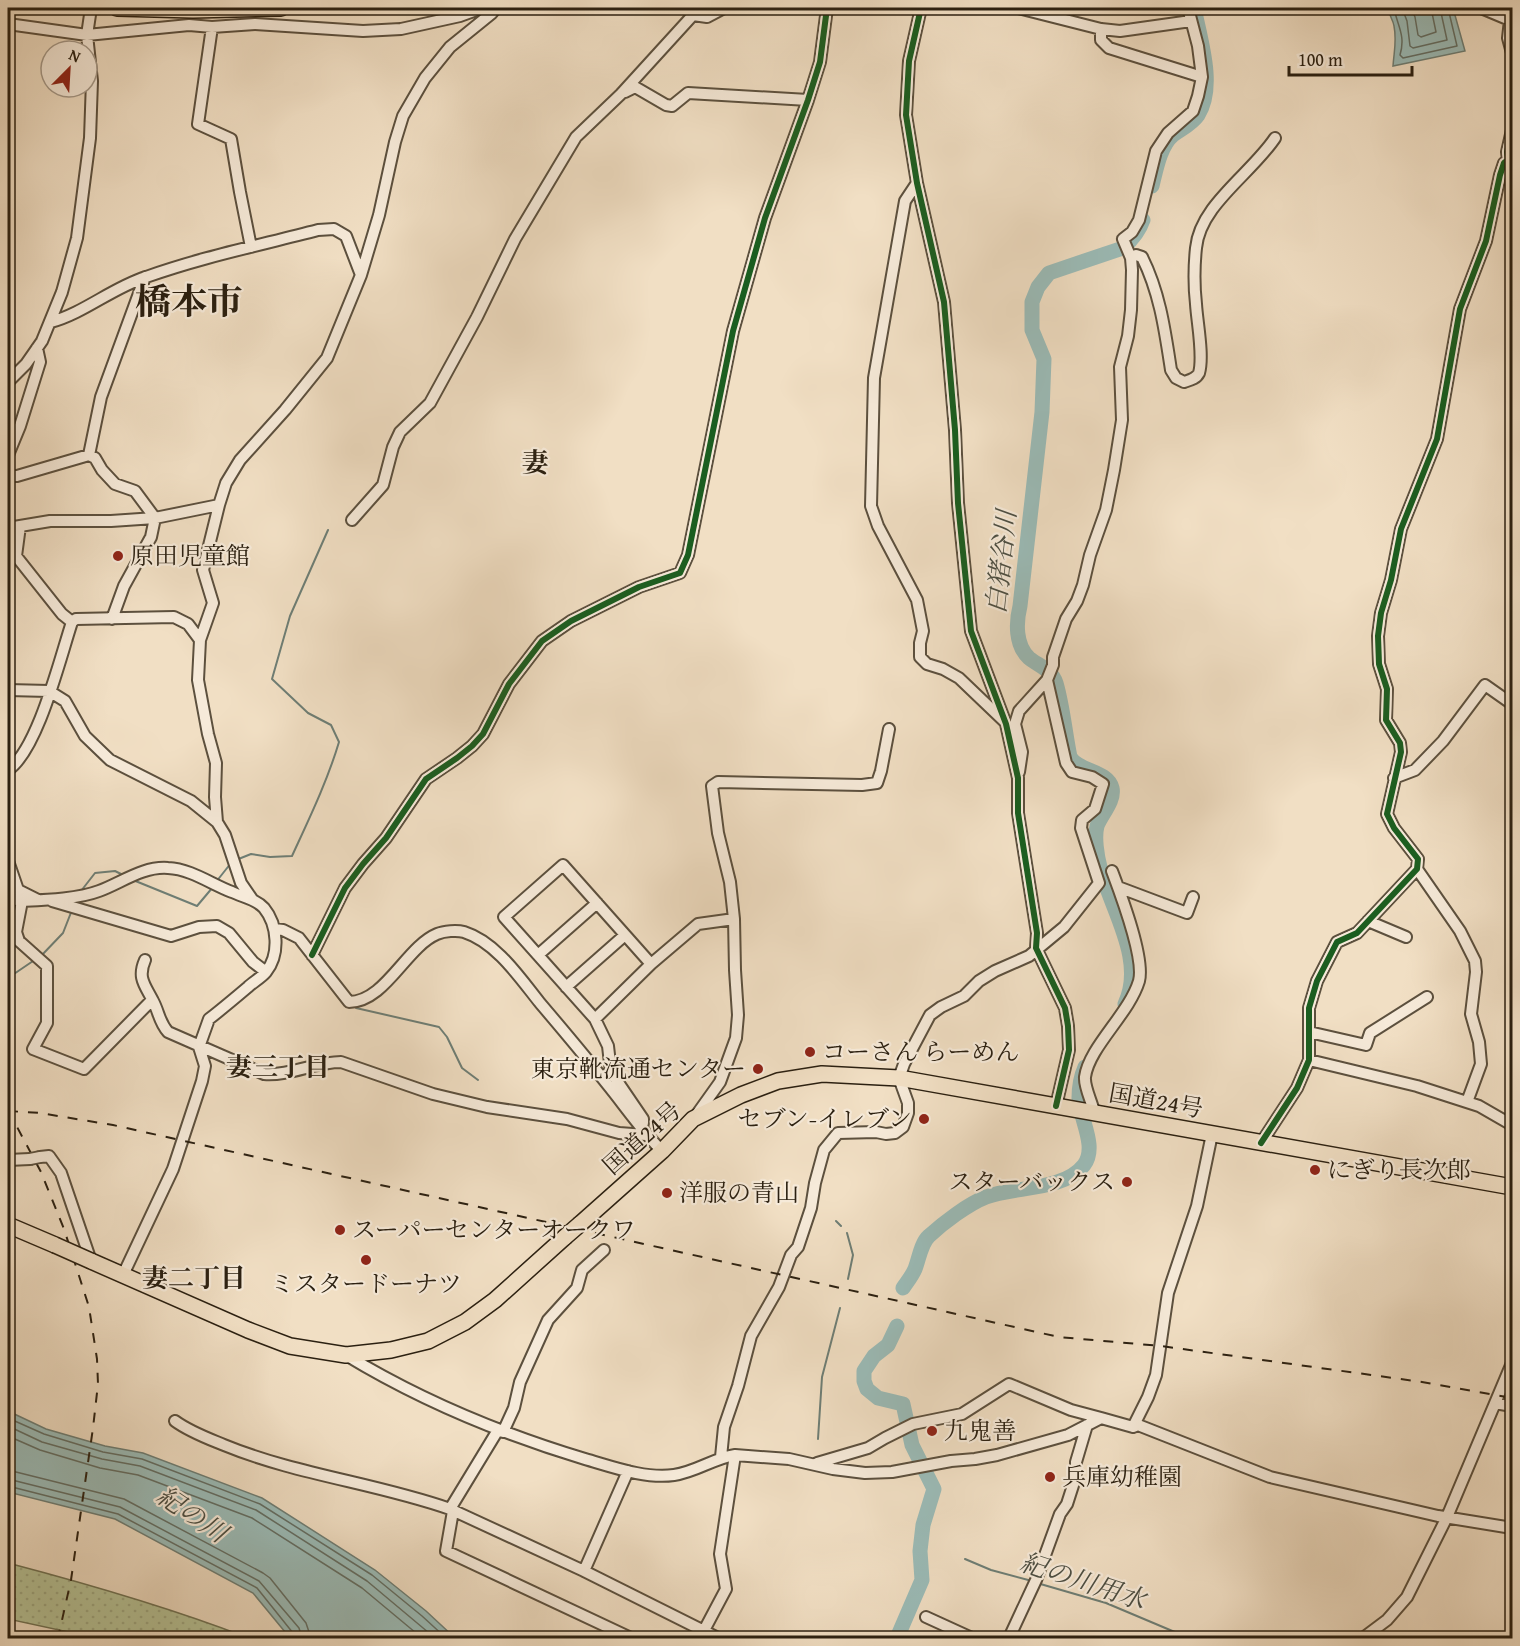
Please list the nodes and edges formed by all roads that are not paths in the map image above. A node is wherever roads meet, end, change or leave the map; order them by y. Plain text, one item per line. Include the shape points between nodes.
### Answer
1 (91, 8) edge
2 (117, 8) edge
3 (281, 8) edge
4 (724, 8) edge
5 (827, 8) edge
6 (921, 8) edge
7 (1018, 8) edge
8 (1188, 8) edge
9 (1481, 8) edge
10 (490, 9) edge
11 (1191, 21) junction
12 (1511, 21) edge
13 (8, 24) edge
14 (212, 27) junction
15 (1101, 29) junction
16 (87, 32) junction
17 (1512, 53) edge
18 (1202, 77) junction
19 (621, 94) junction
20 (808, 100) junction
21 (1512, 130) edge
22 (1275, 138) dead end
23 (1510, 160) edge
24 (917, 183) junction
25 (251, 247) junction
26 (1128, 249) junction
27 (361, 275) junction
28 (145, 277) junction
29 (51, 322) junction
30 (37, 348) junction
31 (8, 382) edge
32 (8, 454) edge
33 (89, 455) junction
34 (8, 476) edge
35 (219, 505) junction
36 (155, 518) junction
37 (352, 520) dead end
38 (20, 526) junction
39 (8, 528) edge
40 (112, 619) junction
41 (72, 622) junction
42 (200, 640) junction
43 (1049, 675) junction
44 (8, 690) edge
45 (50, 691) junction
46 (1512, 704) edge
47 (1006, 724) junction
48 (889, 729) dead end
49 (8, 774) edge
50 (1018, 778) junction
51 (1394, 778) junction
52 (217, 822) junction
53 (8, 861) edge
54 (1417, 869) junction
55 (1103, 878) junction
56 (1118, 887) junction
57 (1193, 897) dead end
58 (8, 898) edge
59 (252, 899) junction
60 (44, 900) junction
61 (22, 902) junction
62 (597, 903) junction
63 (734, 919) junction
64 (1368, 921) junction
65 (274, 929) junction
66 (625, 935) junction
67 (1406, 937) dead end
68 (1036, 948) junction
69 (312, 955) junction
70 (538, 955) junction
71 (146, 960) dead end
72 (651, 964) junction
73 (266, 972) junction
74 (567, 987) junction
75 (1427, 997) dead end
76 (153, 1000) junction
77 (595, 1019) junction
78 (1309, 1032) junction
79 (200, 1047) junction
80 (1309, 1060) junction
81 (899, 1078) junction
82 (1467, 1102) junction
83 (1063, 1107) junction
84 (1094, 1112) junction
85 (693, 1119) junction
86 (1512, 1125) edge
87 (644, 1133) junction
88 (1212, 1134) junction
89 (1261, 1143) junction
90 (662, 1151) junction
91 (8, 1160) edge
92 (1512, 1187) edge
93 (8, 1225) edge
94 (604, 1250) dead end
95 (90, 1261) junction
96 (123, 1275) junction
97 (346, 1355) junction
98 (1512, 1364) edge
99 (1495, 1403) junction
100 (1512, 1406) edge
101 (1101, 1418) junction
102 (175, 1421) dead end
103 (1087, 1425) junction
104 (1133, 1427) junction
105 (500, 1431) junction
106 (735, 1455) junction
107 (721, 1457) junction
108 (814, 1464) junction
109 (628, 1472) junction
110 (451, 1510) junction
111 (1447, 1517) junction
112 (1512, 1528) edge
113 (584, 1571) junction
114 (926, 1617) dead end
115 (702, 1634) edge
116 (632, 1638) edge
117 (636, 1638) edge
118 (644, 1638) edge
119 (718, 1638) edge
120 (970, 1638) edge
121 (1009, 1638) edge
122 (1363, 1638) edge

1 - 16 street
2 - 3 highway
4 - 19 street via 707,17 693,15
5 - 20 street via 820,62
6 - 24 street via 909,61 906,115
7 - 15 street
8 - 11 street
9 - 12 street
10 - 14 street via 401,29 363,31 255,24
10 - 27 street via 450,47 425,78 403,116
11 - 15 street via 1120,31
11 - 18 street
12 - 17 street via 1508,38
13 - 16 street
14 - 16 street
14 - 25 street via 198,124 231,139
15 - 18 street via 1101,40 1109,48
16 - 29 street via 92,81 90,138 77,238
18 - 26 street via 1193,111 1168,133 1156,151 1139,220 1123,239
19 - 20 street via 635,87 672,106 687,93
19 - 37 street via 576,137 515,239 430,403 400,432 383,485
20 - 69 street via 765,218 733,331 688,555 680,573 600,606 542,641 509,684 483,734 426,779 386,838 345,888
21 - 23 street via 1507,152
22 - 26 street via 1215,205 1198,234 1195,266 1199,371 1191,380 1184,382 1171,370 1162,312 1148,269 1142,257
23 - 51 street via 1500,175 1486,241 1460,309 1437,439 1401,529 1381,613 1379,664 1387,689 1386,720 1401,752
24 - 47 street via 944,302 971,631
24 - 47 street via 904,201 874,378 871,506 917,600 923,631 920,657 959,678
25 - 27 street via 334,229 346,236
25 - 28 street
26 - 43 street via 1131,310 1120,367 1122,420 1114,470 1083,585 1066,619
27 - 35 street via 327,358 240,460
28 - 29 street
28 - 33 street via 101,397
29 - 30 street
30 - 31 street
30 - 32 street via 40,362
33 - 34 street
33 - 36 street via 115,484 135,491
35 - 36 street
35 - 42 street via 203,570 213,603
36 - 38 street via 51,521
36 - 40 street via 151,537 124,586
38 - 39 street
38 - 41 street via 16,556
40 - 41 street
40 - 42 street via 174,617 188,624
41 - 45 street
42 - 52 street via 198,680 216,763
43 - 50 street via 1019,711 1016,724 1022,752
43 - 55 street via 1066,763 1072,772 1103,784 1095,809 1082,820 1081,828
44 - 45 street
45 - 49 street via 34,735
45 - 52 street via 65,701 85,736 110,760 191,801
46 - 51 street via 1485,685 1443,741 1415,770
47 - 50 street
48 - 63 street via 877,783 718,782 712,786
50 - 68 street via 1018,813
51 - 54 street via 1386,814 1418,859
52 - 59 street via 241,883
53 - 60 street via 18,890
54 - 64 street
54 - 82 street via 1461,931 1475,961 1471,1014 1481,1064
55 - 56 street via 1112,871
55 - 68 street via 1064,927
56 - 57 street via 1187,913
56 - 84 street via 1139,960 1139,980 1084,1078
58 - 61 street
59 - 60 street via 168,867 130,876 99,891
59 - 65 street via 265,909
60 - 61 street
60 - 73 street via 171,936 217,926 229,933
61 - 76 street via 16,932 19,941 47,966 47,1023 33,1049 84,1069
62 - 66 street
62 - 70 street
62 - 70 street via 563,865 504,917
63 - 72 street via 698,924
63 - 85 street via 736,1038 720,1082
64 - 67 street
64 - 78 street via 1357,933 1337,942 1317,981 1309,1008
65 - 69 street via 299,938
65 - 73 street via 277,940
66 - 72 street
66 - 74 street
68 - 81 street via 1017,963 994,971 964,996 930,1016
68 - 83 street via 1065,1008 1069,1050
69 - 87 street via 349,1002 357,1002 382,986 422,944 437,934 464,932 496,952 517,974
70 - 74 street
71 - 76 street via 141,969 145,991
72 - 77 street
73 - 79 street via 209,1019
74 - 77 street
75 - 78 street via 1370,1033 1366,1045
76 - 79 street via 160,1024
77 - 87 street via 608,1046 611,1072 642,1119
78 - 80 street
79 - 87 street via 264,1074 341,1062 433,1094 487,1107 567,1119 619,1133
79 - 96 street via 205,1066 202,1081 173,1169
80 - 82 street
80 - 89 street via 1297,1088
81 - 83 highway, 国道24号
81 - 85 highway, 国道24号 via 822,1074 778,1081
81 - 107 street via 908,1103 903,1127 886,1134 837,1133 824,1150 798,1247 790,1255 779,1287 751,1336 724,1427
82 - 86 street
83 - 84 highway, 国道24号
84 - 88 highway, 国道24号
85 - 90 highway, 国道24号
87 - 90 street
88 - 89 highway, 国道24号
88 - 104 street via 1197,1206 1168,1293 1156,1375
89 - 92 highway, 国道24号
90 - 97 highway, 国道24号, bridge via 495,1300 465,1322 428,1341
91 - 95 street via 49,1156 61,1173
93 - 95 highway, 国道24号, bridge
94 - 105 street via 582,1270 577,1288 548,1320 520,1382 514,1408
95 - 96 highway, 国道24号
96 - 97 highway, 国道24号 via 290,1346
97 - 105 street via 379,1375
98 - 99 street
99 - 100 street
99 - 111 street
101 - 103 street
101 - 104 street
101 - 108 street via 1009,1384 962,1414 907,1427 868,1448
102 - 110 street via 247,1455 415,1497
103 - 108 street via 1051,1441 998,1455 892,1472 865,1473
103 - 121 street via 1067,1504
104 - 111 street via 1138,1425 1270,1477
105 - 109 street
105 - 110 street
106 - 107 street
106 - 108 street
106 - 115 street via 720,1554 726,1589
107 - 109 street via 674,1475
109 - 113 street
110 - 113 street
110 - 116 street via 446,1551
111 - 112 street
111 - 122 street via 1407,1597 1387,1620
113 - 115 street
114 - 120 street
115 - 119 street
117 - 118 street

